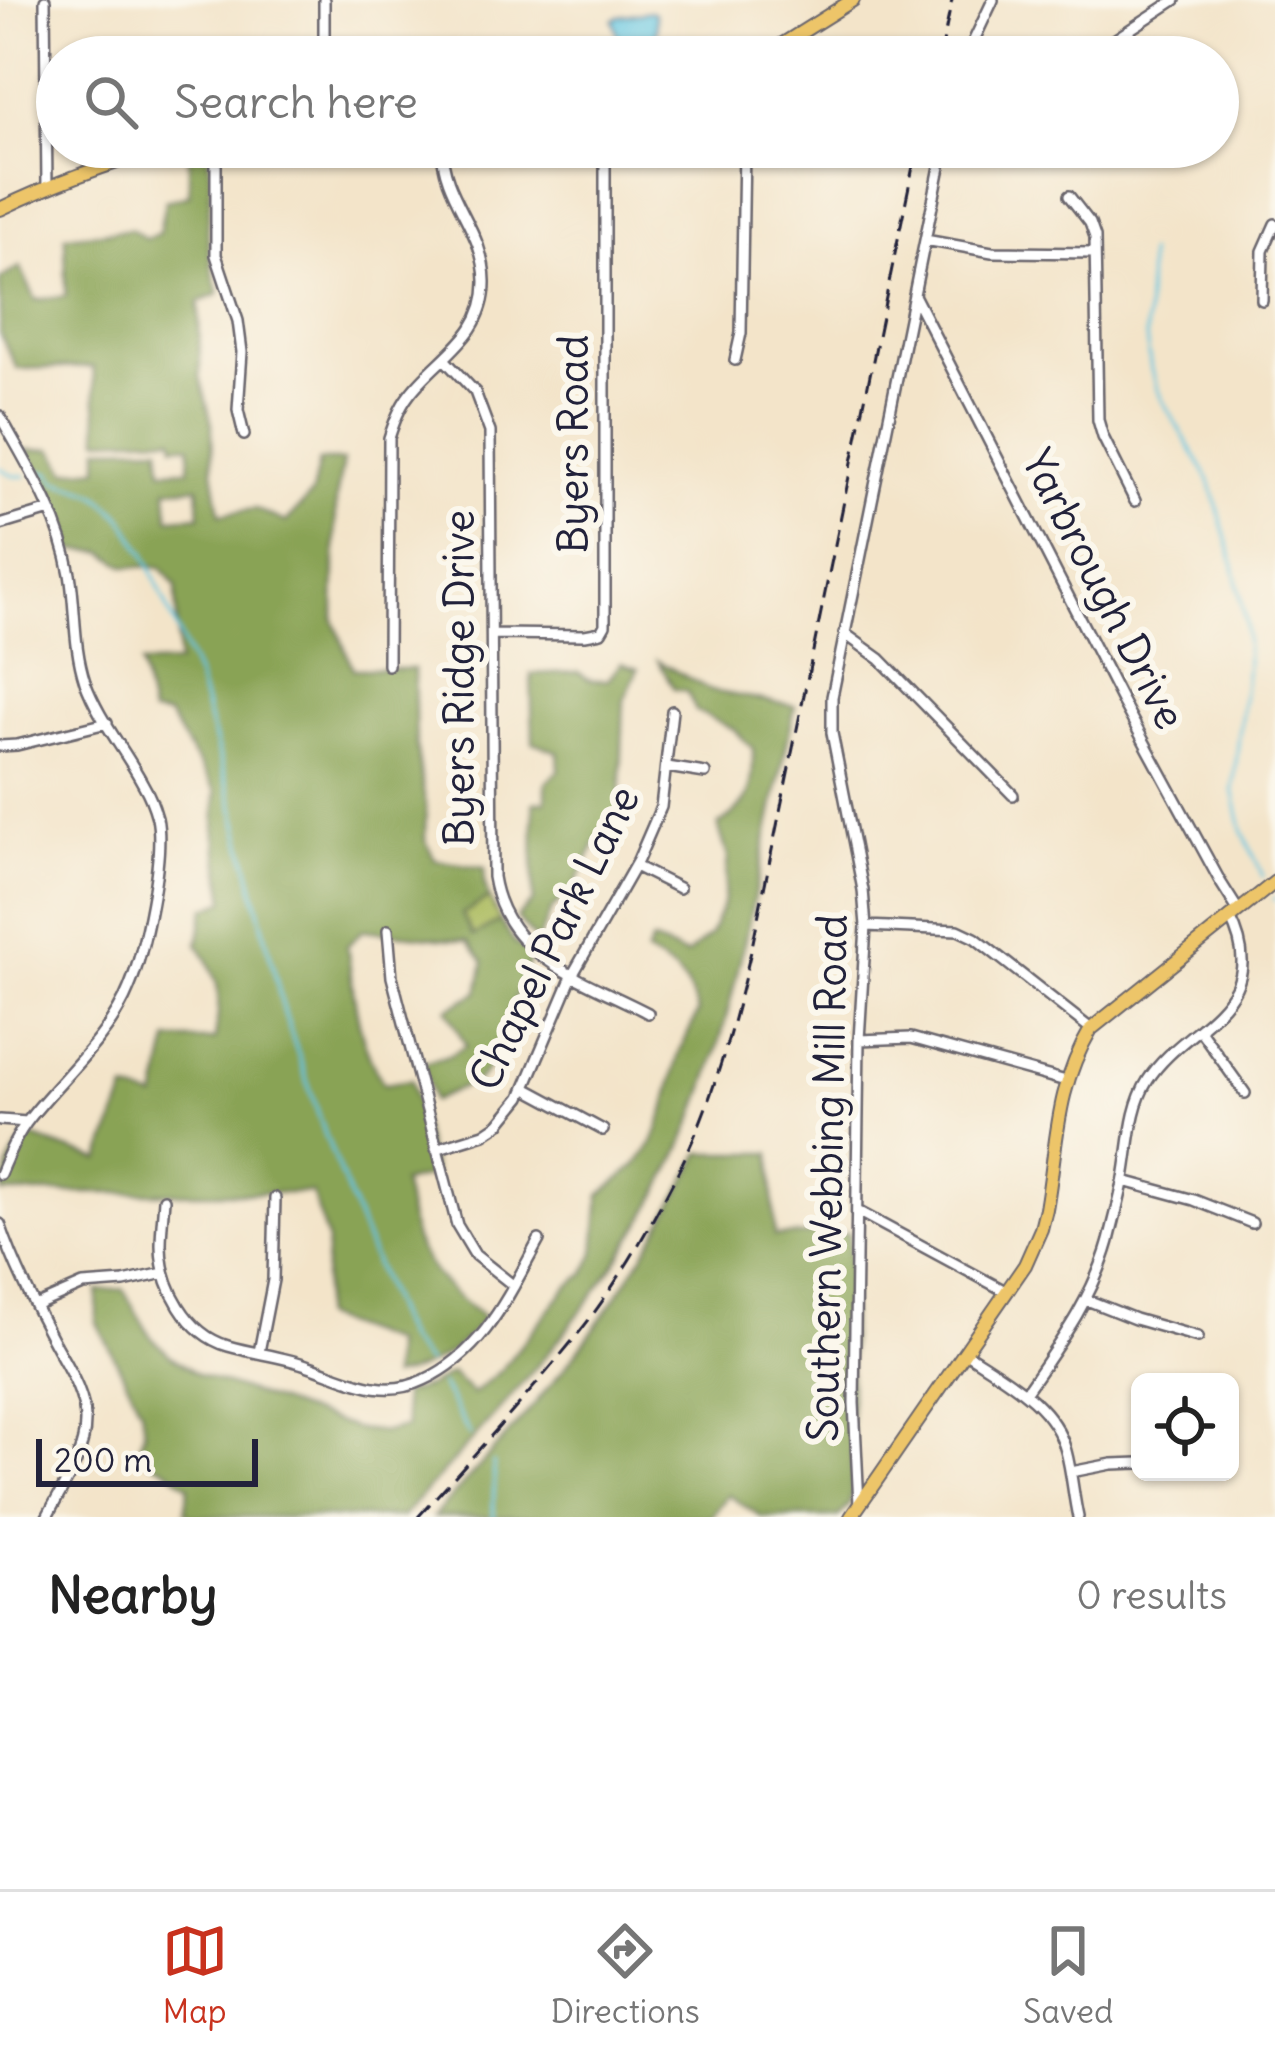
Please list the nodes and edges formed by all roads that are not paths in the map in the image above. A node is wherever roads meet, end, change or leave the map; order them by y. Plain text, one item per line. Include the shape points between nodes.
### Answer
1 (45, 0) edge
2 (324, 0) edge
3 (853, 0) edge
4 (993, 0) edge
5 (1175, 0) edge
6 (45, 36) edge
7 (324, 36) edge
8 (796, 36) edge
9 (976, 36) edge
10 (1120, 36) edge
11 (47, 168) edge
12 (97, 168) edge
13 (216, 168) edge
14 (444, 168) edge
15 (605, 168) edge
16 (744, 168) edge
17 (940, 168) edge
18 (47, 187) junction
19 (1070, 196) dead end
20 (0, 209) edge
21 (1275, 224) edge
22 (926, 240) junction
23 (1095, 253) junction
24 (914, 295) junction
25 (1262, 300) dead end
26 (446, 360) junction
27 (735, 360) dead end
28 (0, 416) edge
29 (244, 435) dead end
30 (1135, 501) dead end
31 (50, 510) junction
32 (0, 525) edge
33 (844, 633) junction
34 (492, 634) junction
35 (388, 664) dead end
36 (672, 711) dead end
37 (107, 723) junction
38 (0, 746) edge
39 (667, 767) junction
40 (705, 773) dead end
41 (1013, 795) dead end
42 (635, 866) junction
43 (1275, 882) edge
44 (679, 888) dead end
45 (1234, 914) junction
46 (866, 926) junction
47 (388, 930) dead end
48 (573, 974) junction
49 (648, 1013) dead end
50 (1091, 1029) junction
51 (1202, 1033) junction
52 (860, 1040) junction
53 (1066, 1081) junction
54 (525, 1088) junction
55 (1245, 1093) dead end
56 (0, 1120) edge
57 (27, 1122) junction
58 (603, 1130) dead end
59 (436, 1149) junction
60 (0, 1174) edge
61 (1124, 1181) junction
62 (275, 1198) dead end
63 (164, 1199) dead end
64 (859, 1213) junction
65 (1252, 1223) dead end
66 (0, 1224) edge
67 (539, 1240) dead end
68 (164, 1273) junction
69 (514, 1286) junction
70 (1007, 1292) junction
71 (1087, 1300) junction
72 (35, 1306) junction
73 (1198, 1337) dead end
74 (259, 1352) junction
75 (966, 1353) junction
76 (1024, 1393) junction
77 (1131, 1464) edge
78 (1071, 1472) junction
79 (855, 1511) edge
80 (47, 1517) edge
81 (1078, 1517) edge

1 - 6 street
2 - 7 street
3 - 8 main road
4 - 9 street
5 - 10 street
11 - 18 street
12 - 18 main road
13 - 29 street via 216,255 238,321
14 - 26 street via 478,240 485,286 470,329
15 - 34 street, Byers Road via 604,625 585,635
16 - 27 street
17 - 22 street, Southern Webbing Mill Road
18 - 20 main road
19 - 23 street via 1090,223
21 - 25 street via 1263,251
22 - 23 street via 992,252
22 - 24 street, Southern Webbing Mill Road
23 - 30 street via 1098,420
24 - 33 street, Southern Webbing Mill Road
24 - 45 street, Yarbrough Drive
26 - 34 street, Byers Ridge Drive via 475,392 490,432
26 - 35 street via 406,398 389,438
28 - 31 street
31 - 32 street
31 - 37 street via 70,575 86,684
33 - 41 street via 880,659
33 - 46 street, Southern Webbing Mill Road via 832,733
34 - 48 street, Byers Ridge Drive via 497,902 530,948
36 - 39 street, Chapel Park Lane
37 - 38 street
37 - 57 street via 157,817 148,912 130,987 111,1022
39 - 40 street
39 - 42 street, Chapel Park Lane via 661,807
42 - 44 street
42 - 48 street, Chapel Park Lane
43 - 45 main road
45 - 50 main road
45 - 51 street, Yarbrough Drive via 1247,980 1238,1002
46 - 50 street via 958,930
46 - 52 street, Southern Webbing Mill Road
47 - 59 street via 392,977
48 - 49 street, Byers Ridge Drive
48 - 54 street, Chapel Park Lane
50 - 53 main road
51 - 55 street
51 - 61 street via 1147,1081
52 - 53 street via 911,1038
52 - 64 street, Southern Webbing Mill Road
53 - 70 main road via 1041,1229
54 - 58 street
54 - 59 street, Chapel Park Lane via 499,1124
56 - 57 street
57 - 60 street
59 - 69 street via 467,1243
61 - 65 street
61 - 71 street
62 - 74 street via 273,1280
63 - 68 street
64 - 70 street
64 - 79 street, Southern Webbing Mill Road
66 - 72 street
67 - 69 street
68 - 72 street via 83,1285
68 - 74 street via 183,1312 208,1337
69 - 74 street via 466,1353 407,1386 374,1389
70 - 75 main road
71 - 73 street
71 - 76 street
72 - 80 street via 86,1425
75 - 76 street
75 - 79 main road
76 - 78 street via 1060,1434
77 - 78 street
78 - 81 street

